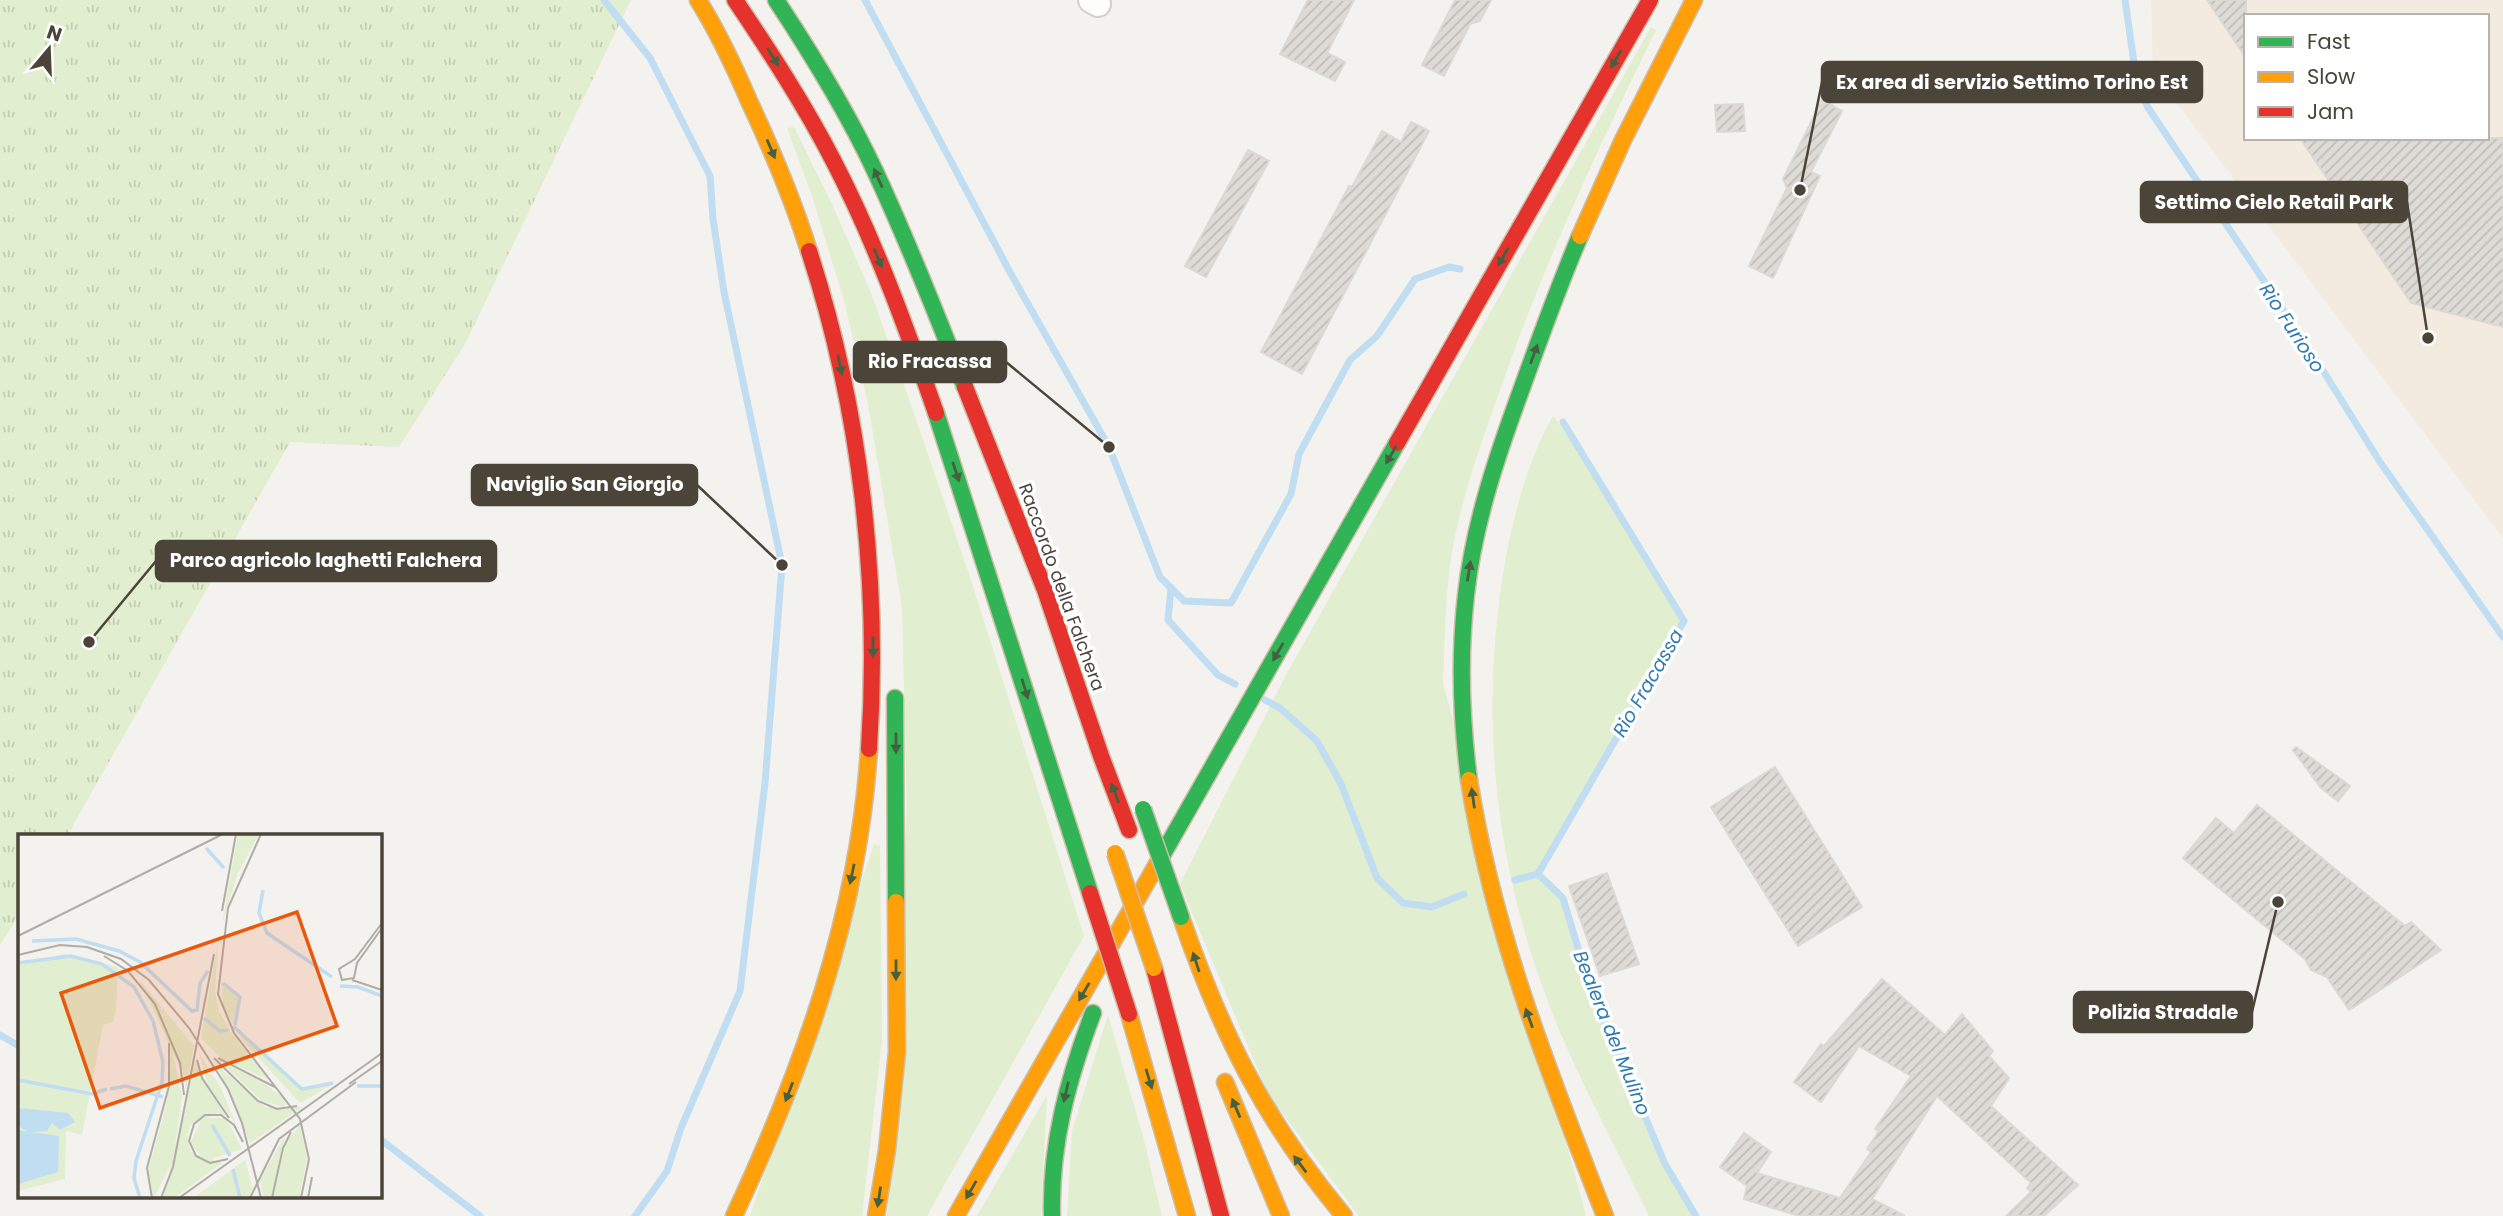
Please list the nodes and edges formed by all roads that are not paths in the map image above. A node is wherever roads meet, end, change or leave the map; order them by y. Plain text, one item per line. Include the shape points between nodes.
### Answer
1 (698, 0) edge
2 (735, 0) edge
3 (776, 0) edge
4 (1650, 0) edge
5 (1694, 0) edge
6 (860, 482) junction
7 (888, 625) dead end
8 (895, 677) dead end
9 (1101, 756) junction
10 (1215, 762) junction
11 (1095, 780) dead end
12 (1131, 836) dead end
13 (1113, 847) dead end
14 (1143, 867) dead end
15 (1156, 903) dead end
16 (1217, 1063) dead end
17 (1553, 1082) junction
18 (1602, 1163) dead end
19 (734, 1216) edge
20 (876, 1216) edge
21 (956, 1216) edge
22 (1052, 1216) edge
23 (1187, 1216) edge
24 (1221, 1216) edge
25 (1281, 1216) edge
26 (1344, 1216) edge
27 (1605, 1216) edge

1 -> 6 highway via 738,75 796,208 836,346
2 -> 23 highway, bridge via 833,160 879,259 916,355 1129,1014
9 -> 3 highway, Raccordo della Falchera via 1036,565 917,265 840,103
4 -> 10 highway
17 -> 5 highway via 1505,944 1478,836 1463,698 1465,595 1479,522 1502,443 1551,307 1624,137
6 - 7 highway
6 -> 19 highway via 872,573 873,652 858,844 827,980 804,1052
8 -> 20 highway via 897,1052
9 - 11 highway
12 -> 9 highway, Raccordo della Falchera
26 -> 9 highway, bridge via 1288,1148 1259,1102 1201,979 1143,809 1132,785
10 -> 21 highway
10 -> 22 highway via 1101,993 1072,1069 1053,1164
13 - 24 highway, bridge via 1154,968
14 - 15 highway
25 -> 16 highway
17 - 18 highway
17 - 27 highway

